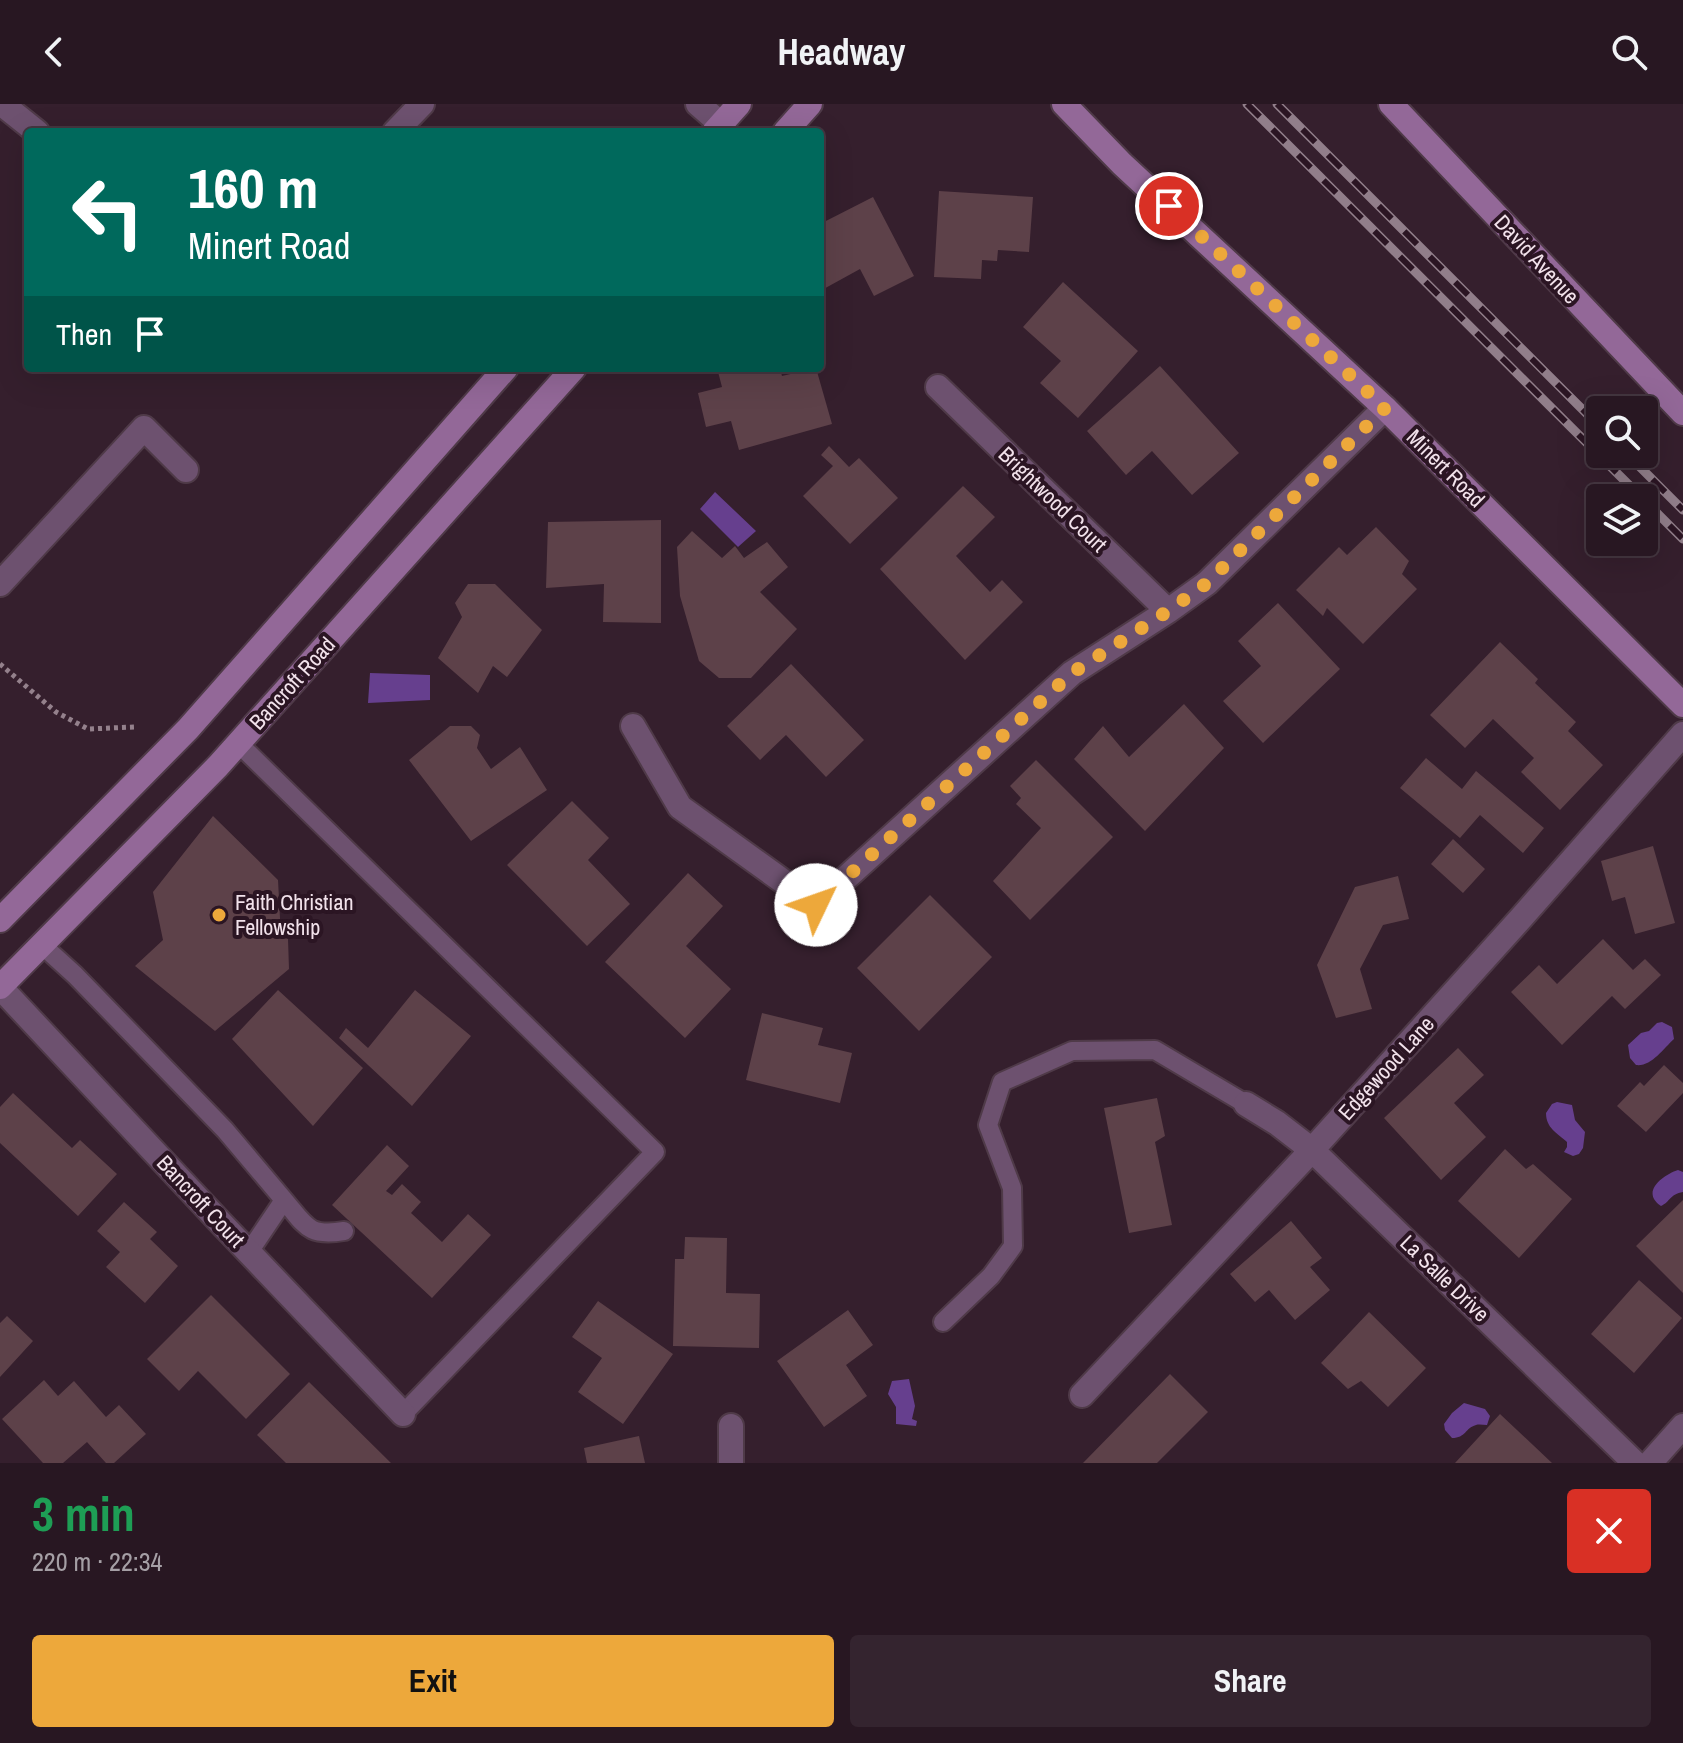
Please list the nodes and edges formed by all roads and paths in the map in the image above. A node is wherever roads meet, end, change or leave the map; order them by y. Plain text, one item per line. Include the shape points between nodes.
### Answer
1 (422, 104) edge
2 (698, 104) edge
3 (739, 104) edge
4 (810, 104) edge
5 (1064, 104) edge
6 (1391, 104) edge
7 (1, 105) edge
8 (32, 128) edge
9 (399, 128) edge
10 (718, 128) edge
11 (789, 128) edge
12 (502, 372) edge
13 (570, 372) edge
14 (938, 387) dead end
15 (1385, 408) junction
16 (1683, 413) edge
17 (186, 470) dead end
18 (0, 584) edge
19 (1168, 611) junction
20 (0, 664) edge
21 (1683, 705) edge
22 (633, 726) dead end
23 (134, 727) dead end
24 (1683, 734) edge
25 (238, 743) junction
26 (0, 920) edge
27 (42, 945) junction
28 (0, 987) edge
29 (1246, 1104) joint
30 (1312, 1150) junction
31 (284, 1200) junction
32 (344, 1231) dead end
33 (249, 1252) junction
34 (943, 1322) dead end
35 (1082, 1395) dead end
36 (403, 1414) joint
37 (731, 1426) dead end
38 (1683, 1426) edge
39 (731, 1463) edge
40 (1635, 1463) edge
41 (1650, 1463) edge

1 - 9 street
2 - 10 street
3 - 10 street
4 - 11 street
5 - 15 street, Minert Road
6 - 16 street, David Avenue
7 - 8 street
12 - 26 street via 188,729
13 - 25 street, Bancroft Road
14 - 19 street, Brightwood Court
15 - 19 street via 1207,583
15 - 21 street, Minert Road
17 - 18 street via 144,428
19 - 22 street via 1072,673 816,905 680,807
20 - 23 path via 56,712 88,729
24 - 30 street, Edgewood Lane
25 - 27 street, Bancroft Road
25 - 36 lane via 655,1152
27 - 28 street, Bancroft Road
27 - 31 lane via 225,1130
28 - 33 street, Bancroft Court
29 - 30 street, La Salle Drive
29 - 34 lane via 1155,1050 1072,1051 1002,1082 988,1125 1012,1188 1013,1246 991,1276
30 - 35 street, Edgewood Lane
30 - 40 street, La Salle Drive
31 - 32 lane via 316,1232
31 - 33 lane
33 - 36 street, Bancroft Court
37 - 39 street
38 - 41 street

